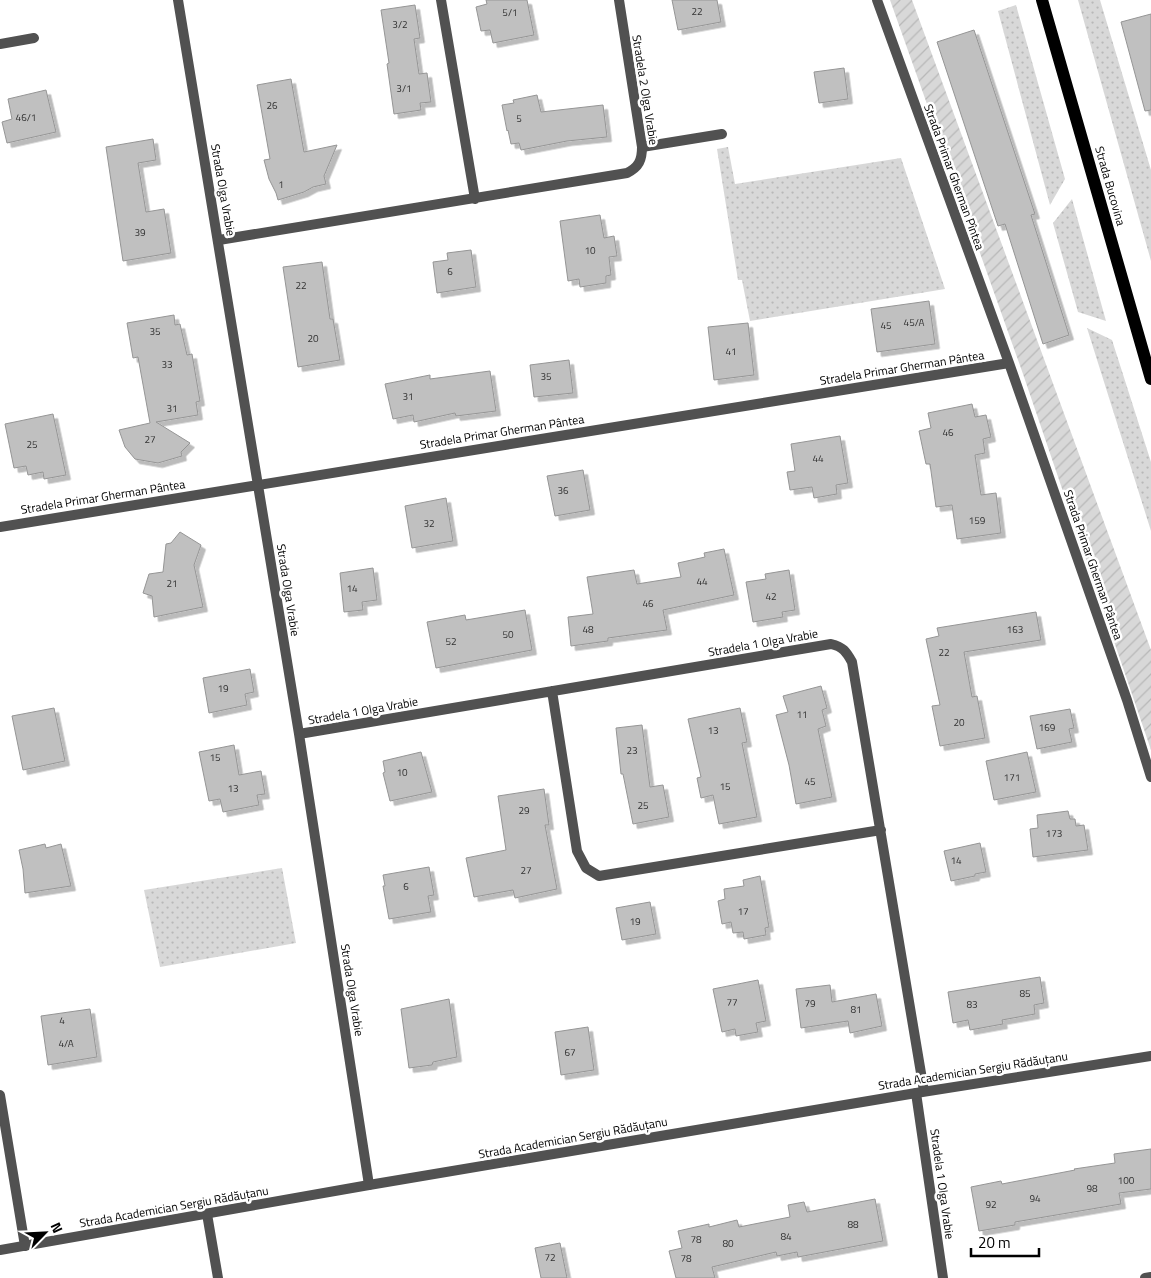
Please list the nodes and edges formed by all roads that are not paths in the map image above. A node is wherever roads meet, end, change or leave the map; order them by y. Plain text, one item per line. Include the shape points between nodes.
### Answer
1 (178, 0) edge
2 (441, 0) edge
3 (619, 0) edge
4 (876, 0) edge
5 (1042, 0) edge
6 (34, 38) dead end
7 (0, 44) edge
8 (722, 134) dead end
9 (642, 147) junction
10 (475, 199) junction
11 (219, 240) junction
12 (1009, 363) junction
13 (1151, 379) edge
14 (258, 484) junction
15 (0, 527) edge
16 (552, 691) junction
17 (299, 734) junction
18 (1151, 777) edge
19 (881, 830) junction
20 (1151, 1056) edge
21 (920, 1092) junction
22 (0, 1096) edge
23 (369, 1185) junction
24 (207, 1214) junction
25 (25, 1246) junction
26 (0, 1250) edge
27 (1151, 1277) edge
28 (218, 1278) edge
29 (943, 1278) edge
30 (1145, 1278) edge

1 - 11 street, Strada Olga Vrabie
2 - 10 street
3 - 9 street, Stradela 2 Olga Vrabie
4 - 12 street, Strada Primar Gherman Pîntea
5 - 13 main road, Strada Bucovina
6 - 7 street
8 - 9 street
9 - 10 street, Stradela 2 Olga Vrabie via 639,164 628,173
10 - 11 street, Stradela 2 Olga Vrabie
11 - 14 street, Strada Olga Vrabie
12 - 14 street, Stradela Primar Gherman Pântea
12 - 18 street, Strada Primar Gherman Pântea
14 - 15 street, Stradela Primar Gherman Pântea
14 - 17 street, Strada Olga Vrabie
16 - 17 street, Stradela 1 Olga Vrabie
16 - 19 street via 577,851 586,868 599,876
16 - 19 street, Stradela 1 Olga Vrabie via 831,644 839,646 846,650 852,662
17 - 23 street, Strada Olga Vrabie
19 - 21 street, Stradela 1 Olga Vrabie
20 - 21 street, Strada Academician Sergiu Rădăuțanu
21 - 23 street, Strada Academician Sergiu Rădăuțanu
21 - 29 street, Stradela 1 Olga Vrabie
22 - 25 street
23 - 24 street, Strada Academician Sergiu Rădăuțanu
24 - 25 street, Strada Academician Sergiu Rădăuțanu
24 - 28 street
25 - 26 street, Strada Academician Sergiu Rădăuțanu
27 - 30 street

